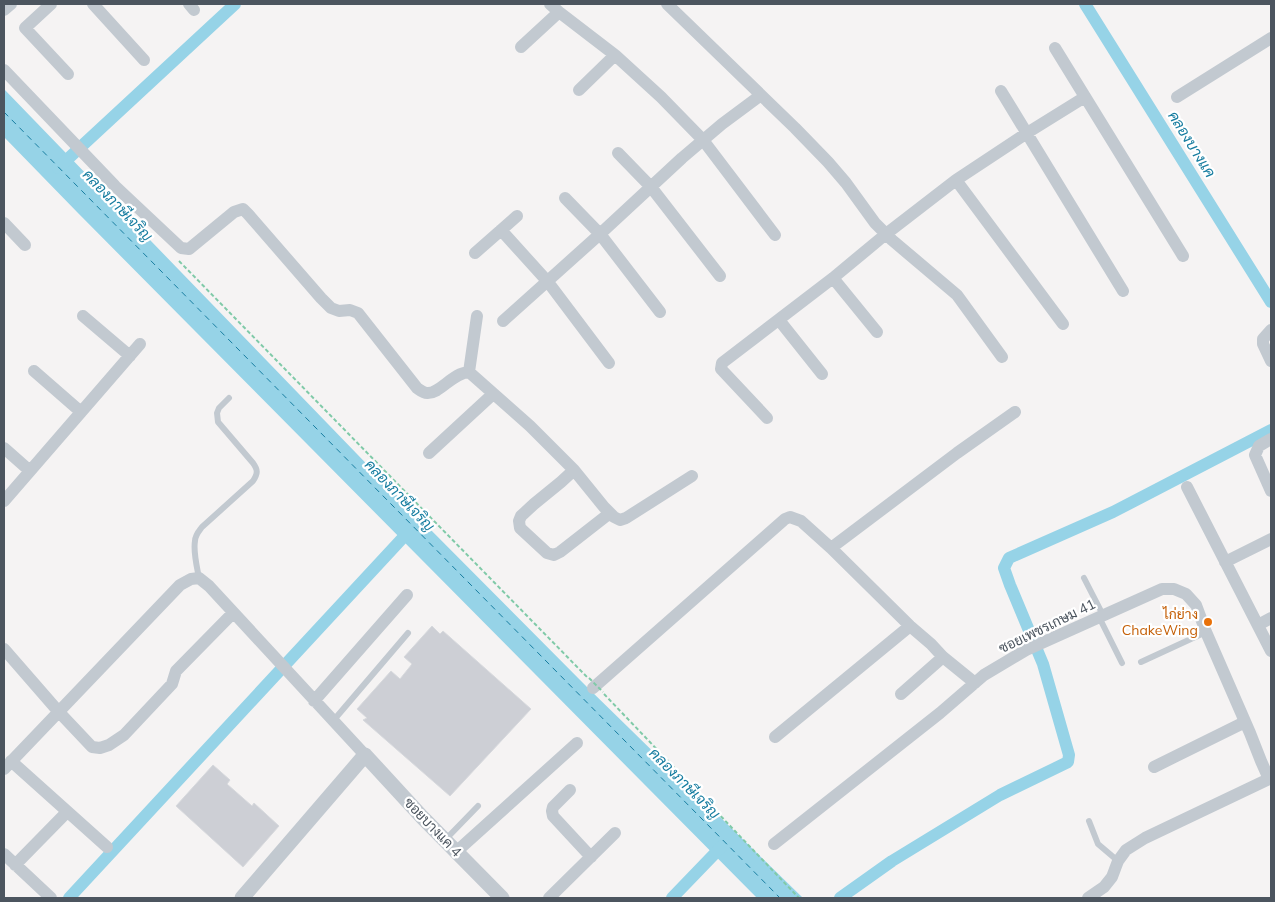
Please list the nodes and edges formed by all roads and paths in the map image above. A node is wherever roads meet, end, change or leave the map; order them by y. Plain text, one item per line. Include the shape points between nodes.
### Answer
1 (11, 4) edge
2 (51, 4) edge
3 (93, 4) edge
4 (668, 4) edge
5 (554, 8) edge
6 (4, 10) edge
7 (1271, 38) edge
8 (521, 47) dead end
9 (1055, 48) dead end
10 (615, 55) junction
11 (144, 60) dead end
12 (4, 70) edge
13 (68, 74) dead end
14 (579, 90) dead end
15 (1001, 91) dead end
16 (761, 95) junction
17 (1086, 97) junction
18 (1177, 97) dead end
19 (1027, 133) junction
20 (703, 140) junction
21 (618, 153) dead end
22 (956, 180) junction
23 (651, 187) junction
24 (565, 198) dead end
25 (518, 216) dead end
26 (4, 223) edge
27 (501, 230) junction
28 (600, 234) junction
29 (886, 234) junction
30 (776, 235) dead end
31 (25, 245) dead end
32 (475, 253) dead end
33 (1182, 256) dead end
34 (176, 257) dead end
35 (720, 276) dead end
36 (833, 278) junction
37 (548, 282) junction
38 (1123, 291) dead end
39 (660, 312) dead end
40 (84, 316) dead end
41 (477, 316) dead end
42 (779, 320) junction
43 (503, 321) dead end
44 (1063, 324) dead end
45 (1271, 330) edge
46 (877, 332) dead end
47 (140, 344) dead end
48 (130, 356) junction
49 (1002, 357) dead end
50 (1271, 361) edge
51 (609, 363) dead end
52 (34, 372) dead end
53 (469, 372) junction
54 (822, 374) dead end
55 (493, 394) junction
56 (229, 398) dead end
57 (81, 412) junction
58 (1015, 412) dead end
59 (767, 418) dead end
60 (1271, 438) edge
61 (4, 448) edge
62 (429, 453) dead end
63 (574, 470) junction
64 (30, 471) junction
65 (692, 476) dead end
66 (1187, 487) dead end
67 (1271, 491) edge
68 (4, 501) edge
69 (610, 513) junction
70 (1271, 539) edge
71 (831, 548) junction
72 (1225, 562) junction
73 (199, 578) junction
74 (1084, 578) dead end
75 (407, 595) dead end
76 (234, 613) junction
77 (1101, 616) junction
78 (1271, 618) edge
79 (1258, 625) junction
80 (910, 626) junction
81 (1206, 632) junction
82 (408, 633) dead end
83 (4, 649) edge
84 (1271, 651) edge
85 (943, 657) junction
86 (1141, 662) dead end
87 (1122, 664) dead end
88 (975, 684) junction
89 (595, 686) junction
90 (901, 694) dead end
91 (314, 701) junction
92 (58, 711) junction
93 (333, 721) junction
94 (1245, 722) junction
95 (775, 737) dead end
96 (577, 742) dead end
97 (365, 755) junction
98 (8, 765) edge
99 (1154, 767) dead end
100 (1270, 778) edge
101 (570, 790) dead end
102 (478, 806) dead end
103 (67, 812) junction
104 (1089, 821) dead end
105 (615, 833) dead end
106 (445, 840) junction
107 (774, 844) dead end
108 (107, 847) dead end
109 (456, 852) junction
110 (4, 854) edge
111 (591, 857) junction
112 (1118, 861) junction
113 (15, 865) junction
114 (495, 896) edge
115 (51, 898) edge
116 (242, 898) edge
117 (549, 898) edge
118 (799, 898) edge
119 (1088, 898) edge

1 - 6 street
2 - 13 street via 25,28
3 - 11 street
4 - 16 street
5 - 8 street
5 - 10 street
7 - 18 street
9 - 17 street
10 - 14 street
10 - 20 street
12 - 53 street via 115,186 181,248 189,250 234,212 243,209 331,308 358,313 425,394 433,393 458,374
15 - 19 street
16 - 20 street
16 - 29 street via 828,162
17 - 19 street
17 - 33 street
19 - 22 street
19 - 38 street
20 - 23 street
20 - 30 street
21 - 23 street
22 - 29 street
22 - 44 street
23 - 28 street
23 - 35 street
24 - 28 street
25 - 27 street
26 - 31 street
27 - 32 street
27 - 37 street
28 - 37 street
28 - 39 street
29 - 36 street
29 - 49 street via 956,295
34 - 89 path
36 - 42 street
36 - 46 street
37 - 43 street
37 - 51 street
40 - 48 street
41 - 53 street
42 - 54 street
42 - 59 street via 722,363 721,369
45 - 50 street via 1264,337 1263,344
47 - 48 street
48 - 57 street
52 - 57 street
53 - 55 street
55 - 62 street
55 - 63 street
56 - 73 lane via 216,413 218,422 257,472 253,481 196,534 194,549
57 - 64 street
58 - 71 street
60 - 67 street via 1259,446 1255,455
61 - 64 street
63 - 69 street
63 - 69 street via 521,516 520,528 547,553 554,554
64 - 68 street
65 - 69 street via 626,518 620,520
66 - 72 street
70 - 72 street
71 - 80 street
71 - 89 street via 801,521 790,517 785,519
72 - 79 street
73 - 76 street
73 - 92 street via 180,585
74 - 77 lane
75 - 91 street
76 - 91 street
76 - 92 street via 176,671 172,684 124,735 109,746 92,747
77 - 81 street, ซอยเพชรเกษม 41 via 1162,589 1174,589 1186,594 1196,605
77 - 87 lane
77 - 88 street, ซอยเพชรเกษม 41 via 1026,650
78 - 79 street
79 - 84 street
80 - 85 street
80 - 95 street
81 - 86 lane
81 - 94 street, ซอยเพชรเกษม 41
82 - 93 lane
83 - 92 street
85 - 88 street
85 - 90 street
88 - 107 street, ซอยเพชรเกษม 41
89 - 118 path
91 - 93 street
92 - 98 street
93 - 97 street
94 - 99 street
94 - 100 street, ซอยเพชรเกษม 41
96 - 109 street
97 - 106 street, ซอยบางแค 4
97 - 116 street
98 - 103 street
100 - 112 street, ซอยเพชรเกษม 41 via 1145,838 1126,850
101 - 111 street via 553,807 553,816
102 - 106 lane
103 - 108 street
103 - 113 street
104 - 112 lane via 1098,844
105 - 111 street
106 - 109 street, ซอยบางแค 4
109 - 114 street, ซอยบางแค 4
110 - 113 street
111 - 117 street
112 - 119 street, ซอยเพชรเกษม 41 via 1104,888
113 - 115 street

